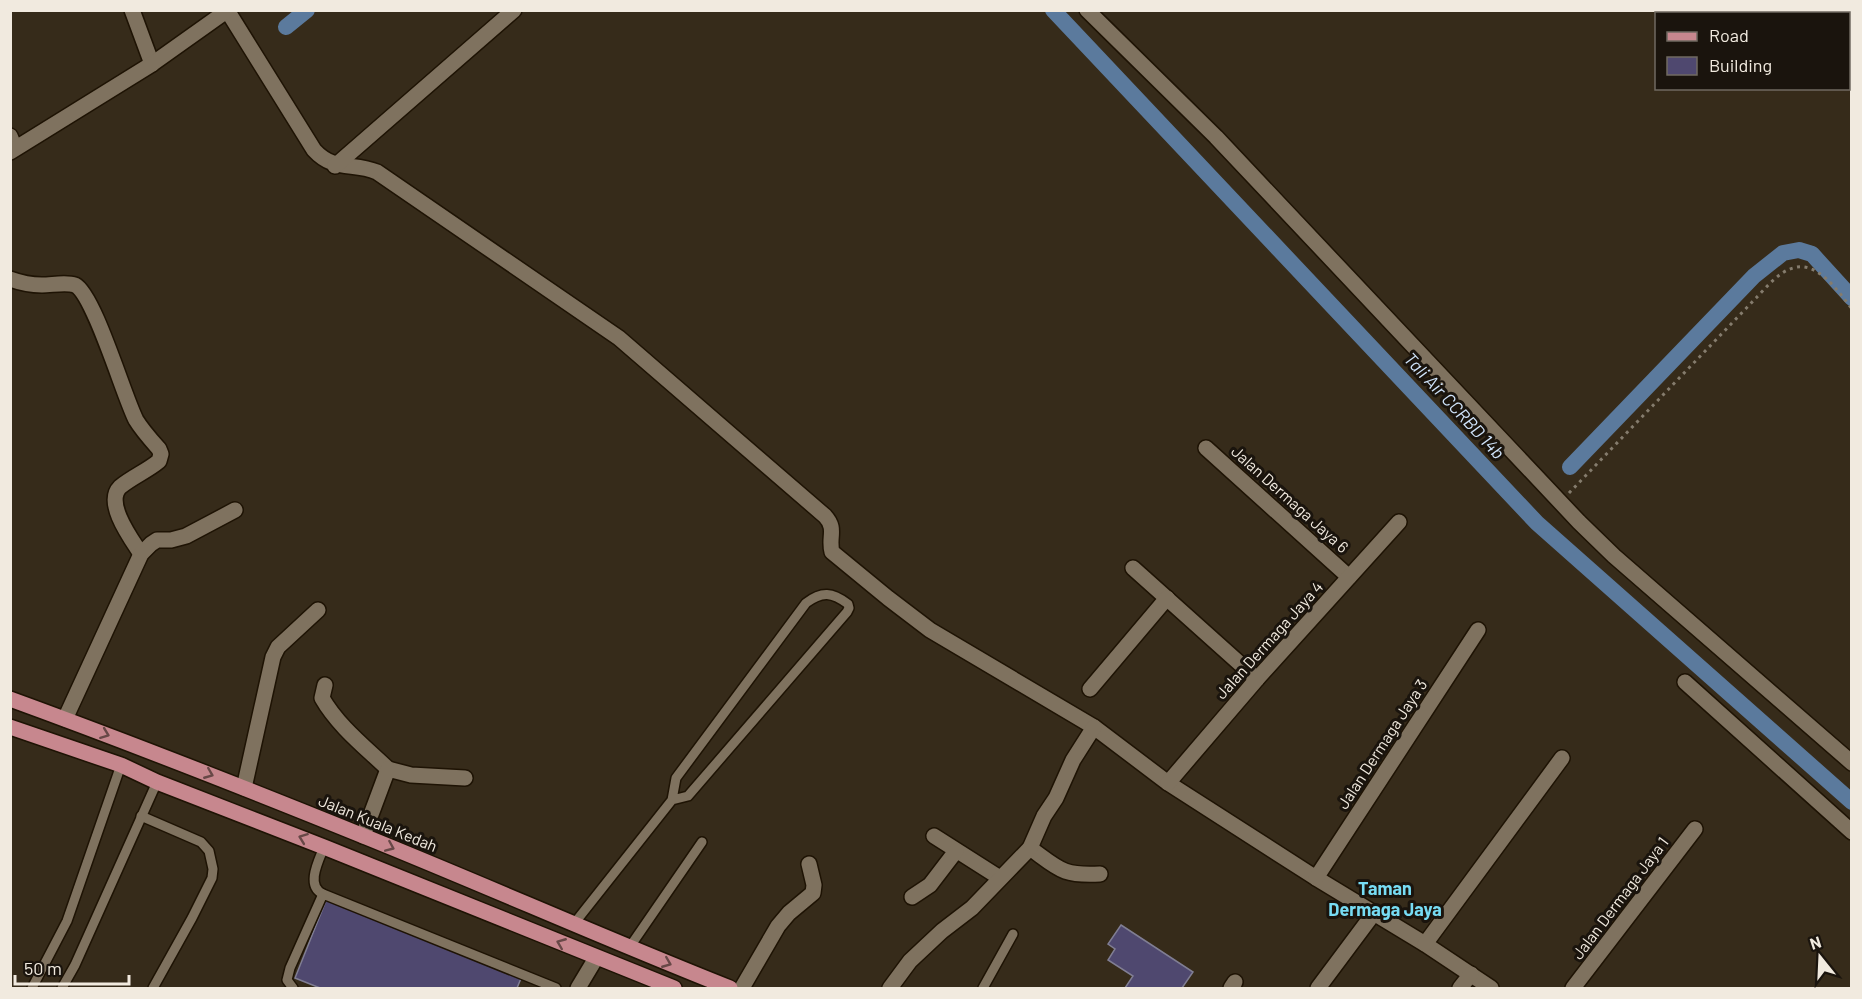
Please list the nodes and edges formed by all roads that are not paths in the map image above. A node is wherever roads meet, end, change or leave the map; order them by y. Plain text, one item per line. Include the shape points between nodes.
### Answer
1 (132, 10) edge
2 (514, 10) edge
3 (1087, 10) edge
4 (228, 11) edge
5 (152, 64) junction
6 (12, 145) edge
7 (336, 165) junction
8 (10, 279) edge
9 (1206, 448) dead end
10 (235, 510) dead end
11 (1399, 522) dead end
12 (141, 554) junction
13 (1133, 568) dead end
14 (1349, 576) junction
15 (1167, 598) junction
16 (318, 610) dead end
17 (1478, 630) dead end
18 (1257, 679) junction
19 (1685, 682) dead end
20 (325, 685) dead end
21 (1090, 689) dead end
22 (10, 699) edge
23 (65, 719) junction
24 (10, 727) edge
25 (1094, 727) junction
26 (155, 753) junction
27 (1562, 758) dead end
28 (1851, 763) edge
29 (121, 765) junction
30 (388, 769) junction
31 (465, 778) dead end
32 (157, 782) junction
33 (1168, 783) junction
34 (244, 788) junction
35 (672, 800) junction
36 (141, 816) junction
37 (1695, 829) dead end
38 (1851, 832) edge
39 (363, 836) junction
40 (934, 836) dead end
41 (702, 842) dead end
42 (324, 847) junction
43 (1030, 848) junction
44 (956, 850) junction
45 (809, 864) dead end
46 (1100, 874) dead end
47 (1000, 878) junction
48 (1316, 878) junction
49 (323, 894) junction
50 (912, 897) dead end
51 (1374, 913) junction
52 (573, 925) junction
53 (1014, 934) dead end
54 (1425, 944) junction
55 (629, 948) junction
56 (596, 958) junction
57 (1471, 974) junction
58 (654, 985) edge
59 (32, 988) edge
60 (62, 988) edge
61 (153, 988) edge
62 (293, 988) edge
63 (556, 988) edge
64 (578, 988) edge
65 (674, 988) edge
66 (730, 988) edge
67 (742, 988) edge
68 (890, 988) edge
69 (984, 988) edge
70 (1318, 988) edge
71 (1460, 988) edge
72 (1491, 988) edge
73 (1573, 988) edge

1 - 5 street
2 - 7 street
3 - 28 street via 1216,137 1579,522
4 - 5 street
4 - 7 street via 314,150
5 - 6 street
7 - 25 street via 377,172 619,338 825,516 831,525 832,552 846,564 930,630
8 - 12 street via 80,289 136,419 159,449 159,460 118,489 115,499 123,525
9 - 14 street, Jalan Dermaga Jaya 6
10 - 12 street via 186,536 157,540
11 - 14 street, Jalan Dermaga Jaya 4
12 - 23 street
13 - 15 street
14 - 18 street, Jalan Dermaga Jaya 4
15 - 18 street
15 - 21 street
16 - 34 street via 278,647 273,657
17 - 48 street, Jalan Dermaga Jaya 3
18 - 33 street, Jalan Dermaga Jaya 4
19 - 38 street
20 - 30 street via 322,698 329,710
22 - 23 main road, Jalan Kuala Kedah
23 -> 26 main road, Jalan Kuala Kedah
24 - 29 main road
25 - 33 street
25 - 43 street via 1073,760
26 - 32 main road via 164,765
26 -> 34 main road, Jalan Kuala Kedah
27 - 54 street
29 - 32 main road
29 - 59 lane via 67,921
30 - 31 street via 411,775
30 - 39 street
32 - 36 lane
42 -> 32 main road
33 - 48 street
34 - 39 main road, Jalan Kuala Kedah
35 - 35 lane via 676,778 806,603 824,593 848,604 847,612 688,796
35 - 52 lane
36 - 60 lane
36 - 61 lane via 201,842 209,851 213,869 192,918
37 - 73 street, Jalan Dermaga Jaya 1
39 -> 52 main road, Jalan Kuala Kedah
40 - 44 street
41 - 55 lane
42 - 49 lane via 314,876 314,885
56 -> 42 main road
43 - 46 street via 1060,870
43 - 47 street
44 - 47 street
44 - 50 street via 930,885
45 - 67 street via 813,893 778,926
47 - 68 street via 972,908 910,961
48 - 51 street
49 - 62 lane via 290,968 287,980
49 - 63 lane
51 - 54 street
51 - 70 street
52 - 55 main road, Jalan Kuala Kedah
53 - 69 lane
54 - 57 street
55 -> 66 main road, Jalan Kuala Kedah
56 - 58 main road
56 - 64 street
57 - 71 street
57 - 72 street
58 - 65 main road

